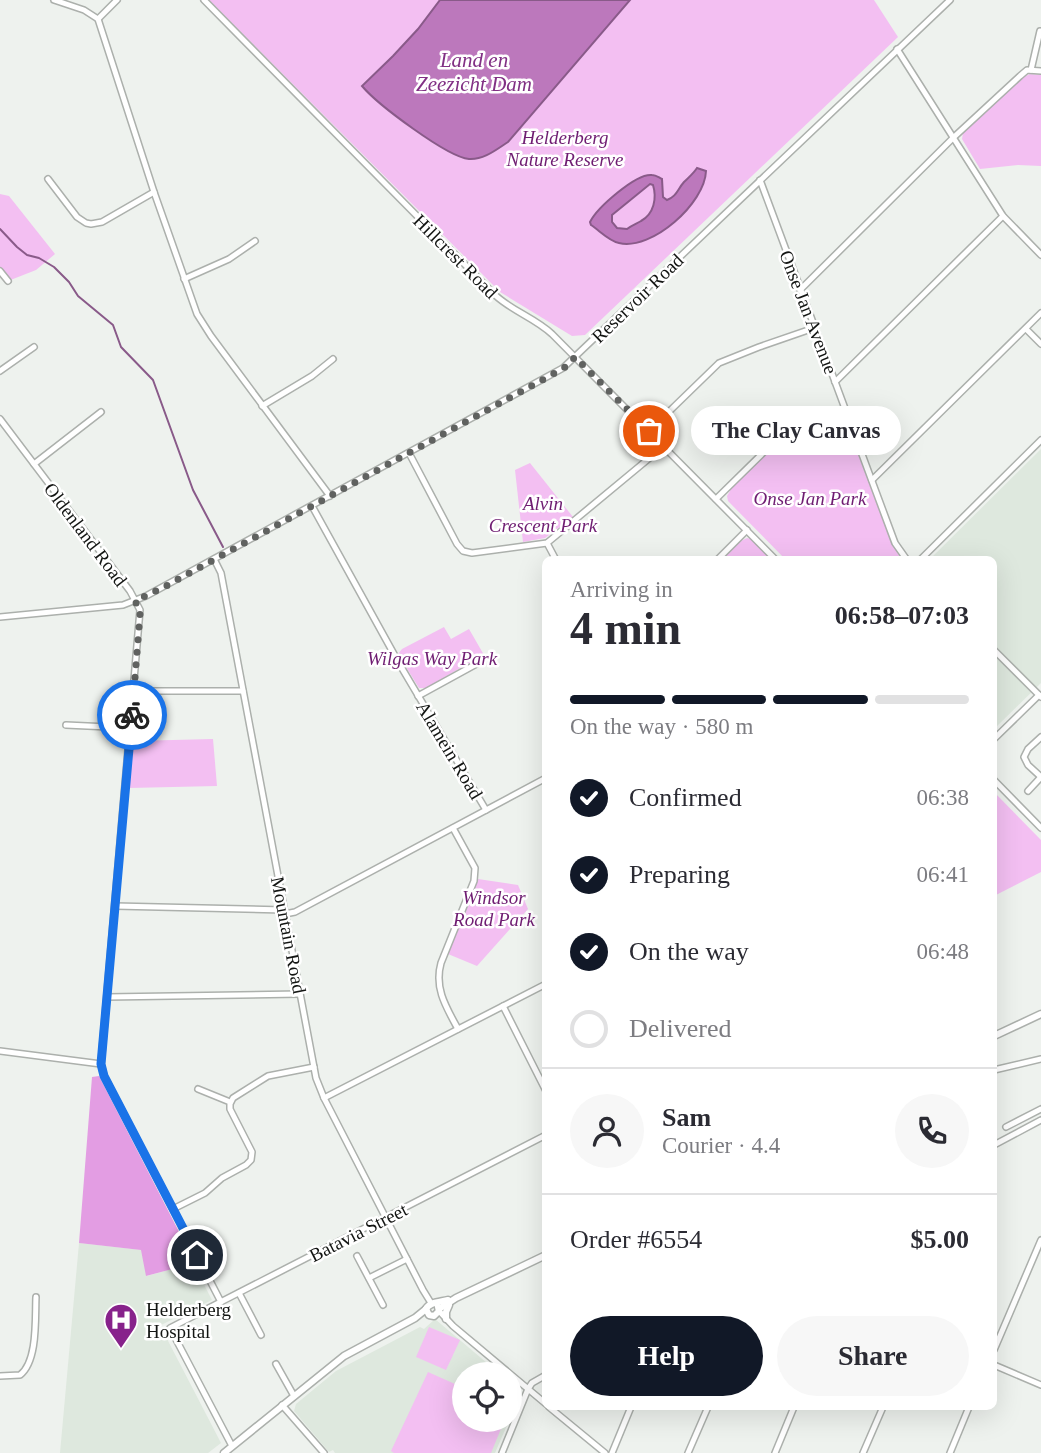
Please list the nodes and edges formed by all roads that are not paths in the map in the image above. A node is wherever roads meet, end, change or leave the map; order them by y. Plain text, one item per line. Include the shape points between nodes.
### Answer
1 (54, 0) edge
2 (117, 0) edge
3 (204, 0) edge
4 (950, 0) edge
5 (98, 19) junction
6 (1040, 31) edge
7 (897, 49) junction
8 (1031, 70) junction
9 (1041, 71) edge
10 (954, 137) junction
11 (48, 178) dead end
12 (760, 180) junction
13 (154, 192) junction
14 (1003, 216) junction
15 (255, 241) dead end
16 (1041, 255) edge
17 (0, 271) edge
18 (184, 279) junction
19 (8, 281) dead end
20 (800, 290) junction
21 (1041, 313) edge
22 (814, 327) junction
23 (1026, 329) junction
24 (1041, 344) edge
25 (34, 347) dead end
26 (575, 357) junction
27 (333, 359) dead end
28 (0, 372) edge
29 (835, 382) junction
30 (262, 406) junction
31 (101, 412) dead end
32 (848, 416) junction
33 (0, 419) edge
34 (649, 431) junction
35 (1041, 440) edge
36 (664, 446) junction
37 (409, 453) junction
38 (34, 464) junction
39 (872, 481) junction
40 (330, 496) junction
41 (716, 499) junction
42 (312, 506) junction
43 (747, 530) junction
44 (547, 542) junction
45 (554, 556) edge
46 (721, 556) edge
47 (772, 556) edge
48 (904, 556) edge
49 (924, 556) edge
50 (214, 559) junction
51 (135, 601) junction
52 (0, 617) edge
53 (997, 653) edge
54 (480, 662) dead end
55 (134, 691) junction
56 (243, 691) junction
57 (1040, 695) edge
58 (418, 696) junction
59 (66, 725) dead end
60 (131, 728) junction
61 (997, 736) edge
62 (1041, 737) edge
63 (1041, 777) edge
64 (542, 780) edge
65 (997, 783) edge
66 (1028, 791) dead end
67 (486, 810) junction
68 (453, 828) junction
69 (1041, 828) edge
70 (115, 906) junction
71 (285, 912) junction
72 (542, 986) edge
73 (300, 994) junction
74 (107, 997) junction
75 (503, 1006) junction
76 (1041, 1014) edge
77 (458, 1029) junction
78 (997, 1035) edge
79 (0, 1051) edge
80 (1041, 1059) edge
81 (101, 1064) junction
82 (314, 1068) junction
83 (997, 1069) edge
84 (542, 1083) edge
85 (198, 1090) dead end
86 (324, 1098) junction
87 (230, 1102) junction
88 (1041, 1109) edge
89 (1041, 1120) edge
90 (1006, 1127) dead end
91 (542, 1137) edge
92 (997, 1142) edge
93 (173, 1209) junction
94 (385, 1218) junction
95 (1041, 1240) edge
96 (357, 1256) dead end
97 (542, 1257) edge
98 (407, 1259) junction
99 (369, 1278) junction
100 (239, 1293) junction
101 (36, 1297) dead end
102 (454, 1299) junction
103 (220, 1302) junction
104 (383, 1305) dead end
105 (433, 1309) junction
106 (446, 1319) junction
107 (453, 1326) junction
108 (261, 1335) dead end
109 (997, 1343) edge
110 (275, 1364) dead end
111 (997, 1366) edge
112 (0, 1377) edge
113 (542, 1377) edge
114 (1041, 1385) edge
115 (528, 1389) junction
116 (293, 1396) junction
117 (542, 1401) edge
118 (282, 1405) junction
119 (553, 1410) edge
120 (630, 1410) edge
121 (707, 1410) edge
122 (793, 1410) edge
123 (882, 1410) edge
124 (969, 1410) edge
125 (232, 1446) junction
126 (224, 1453) edge
127 (324, 1453) edge
128 (502, 1453) edge
129 (605, 1453) edge
130 (612, 1453) edge
131 (688, 1453) edge
132 (775, 1453) edge
133 (863, 1453) edge
134 (950, 1453) edge

1 - 5 street
2 - 5 street
3 - 26 street, Hillcrest Road via 502,302 547,329
4 - 7 street, Reservoir Road
5 - 13 street
6 - 8 street
7 - 10 street
7 - 12 street, Reservoir Road
8 - 9 street
8 - 10 street
10 - 14 street
10 - 20 street
11 - 13 street via 77,217 91,224
12 - 20 street, Onse Jan Avenue
12 - 26 street, Reservoir Road
13 - 18 street
14 - 16 street
14 - 29 street
15 - 18 street via 229,259
17 - 19 street
18 - 30 street via 200,321
20 - 22 street, Onse Jan Avenue
21 - 23 street
22 - 29 street, Onse Jan Avenue
22 - 34 street via 719,363
23 - 24 street
23 - 39 street
25 - 28 street
26 - 34 street, Hillcrest Road
26 - 37 street, Reservoir Road via 564,368
27 - 30 street
29 - 32 street, Onse Jan Avenue
30 - 40 street
31 - 38 street
32 - 39 street, Onse Jan Avenue
32 - 41 street via 770,446
33 - 38 street, Oldenland Road
34 - 36 street, Hillcrest Road
35 - 49 street
36 - 41 street, Hillcrest Road
36 - 44 street
37 - 40 street, Reservoir Road
37 - 44 street via 463,551
38 - 51 street, Oldenland Road
39 - 48 street, Onse Jan Avenue
40 - 42 street, Reservoir Road
41 - 43 street, Hillcrest Road
42 - 50 street, Reservoir Road
42 - 58 street, Alamein Road
43 - 46 street
43 - 47 street, Hillcrest Road
44 - 45 street
50 - 51 street, Reservoir Road
50 - 56 street, Mountain Road via 221,573
51 - 52 street, Reservoir Road
51 - 55 street, Oldenland Road via 140,615
53 - 57 street
54 - 58 street
55 - 56 street
55 - 60 street, Oldenland Road
56 - 71 street, Mountain Road
57 - 61 street
58 - 67 street, Alamein Road
59 - 60 street
60 - 70 street, Oldenland Road
62 - 63 street via 1024,757
63 - 66 street
64 - 67 street
65 - 69 street
67 - 68 street
68 - 71 street via 295,912
68 - 77 street via 476,871 438,976 440,995
70 - 71 street
70 - 74 street, Oldenland Road
71 - 73 street, Mountain Road
72 - 75 street
73 - 74 street
73 - 82 street, Mountain Road
74 - 81 street, Oldenland Road
75 - 77 street
75 - 84 street
76 - 78 street
77 - 86 street
79 - 81 street
80 - 83 street
81 - 93 street, Oldenland Road
82 - 86 street, Mountain Road
82 - 87 street via 268,1076
85 - 87 street
86 - 94 street, Mountain Road
87 - 93 street via 252,1152 251,1160
88 - 90 street
89 - 92 street
91 - 94 street, Batavia Street
93 - 103 street, Oldenland Road
94 - 98 street, Mountain Road
94 - 100 street, Batavia Street
95 - 109 street
96 - 99 street
97 - 102 street
98 - 99 street
98 - 105 street, Mountain Road
99 - 104 street
100 - 103 street, Batavia Street
100 - 108 street
101 - 112 street via 28,1367 20,1375
102 - 105 street
102 - 106 street
103 - 125 street, Batavia Street via 170,1328
105 - 106 street, Mountain Road
105 - 107 street, Mountain Road
105 - 116 street via 344,1356
106 - 107 street, Mountain Road
107 - 115 street, Mountain Road
110 - 116 street
111 - 114 street
113 - 115 street
115 - 117 street, Mountain Road
115 - 128 street
116 - 118 street
118 - 125 street
118 - 127 street
119 - 129 street, Mountain Road
120 - 130 street
121 - 131 street
122 - 132 street
123 - 133 street
124 - 134 street
125 - 126 street

